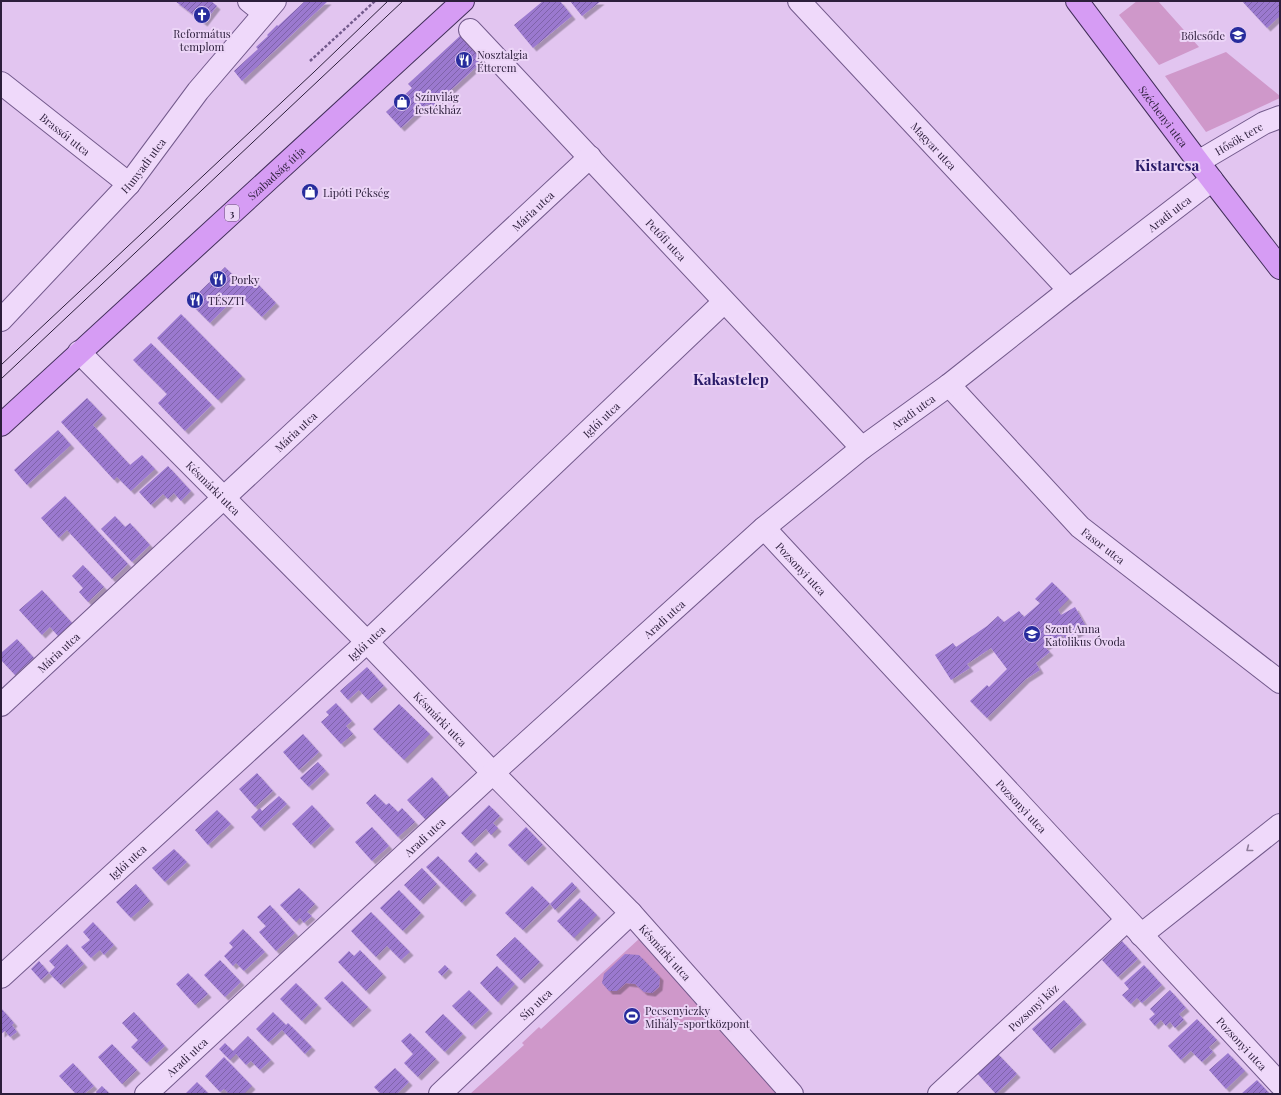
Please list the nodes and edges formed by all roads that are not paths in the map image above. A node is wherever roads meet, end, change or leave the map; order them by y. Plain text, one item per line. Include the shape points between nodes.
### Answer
1 (463, 1) edge
2 (799, 1) edge
3 (1077, 1) edge
4 (263, 5) edge
5 (470, 30) dead end
6 (1, 83) edge
7 (1280, 117) edge
8 (590, 157) junction
9 (1198, 162) junction
10 (1212, 180) junction
11 (130, 184) junction
12 (1280, 268) edge
13 (1069, 290) junction
14 (724, 302) junction
15 (1, 320) edge
16 (79, 352) junction
17 (949, 385) junction
18 (1, 425) edge
19 (862, 448) junction
20 (223, 498) junction
21 (764, 528) junction
22 (368, 642) junction
23 (1280, 682) edge
24 (1, 705) edge
25 (493, 772) junction
26 (1280, 825) edge
27 (631, 913) junction
28 (1134, 927) junction
29 (1, 977) edge
30 (1280, 1084) edge
31 (146, 1094) edge
32 (440, 1094) edge
33 (792, 1094) edge
34 (939, 1094) edge

1 - 16 main road, Szabadság útja / 3
2 - 13 street, Magyar utca
3 - 9 main road, Széchenyi utca
4 - 11 street, Hunyadi utca
5 - 8 street, Petőfi utca
6 - 11 street, Brassói utca
7 - 9 street, Hősök tere via 1264,123
8 - 14 street, Petőfi utca
8 - 20 street, Mária utca
9 - 10 main road, Széchenyi utca
10 - 12 main road, Széchenyi utca
10 - 13 street, Aradi utca
11 - 15 street, Hunyadi utca
13 - 17 street, Aradi utca
14 - 19 street, Petőfi utca
14 - 22 street, Iglói utca
16 - 18 main road, Szabadság útja / 3
16 - 20 street, Késmárki utca
17 - 19 street, Aradi utca
17 - 23 street, Fasor utca via 1080,527
19 - 21 street, Aradi utca
20 - 22 street, Késmárki utca
20 - 24 street, Mária utca
21 - 25 street, Aradi utca
21 - 28 street, Pozsonyi utca
22 - 25 street, Késmárki utca
22 - 29 street, Iglói utca
25 - 27 street, Késmárki utca
25 - 31 street, Aradi utca
26 -> 28 street, Pozsonyi köz
27 - 32 street, Síp utca
27 - 33 street, Késmárki utca
28 - 30 street, Pozsonyi utca
28 - 34 street, Pozsonyi köz

